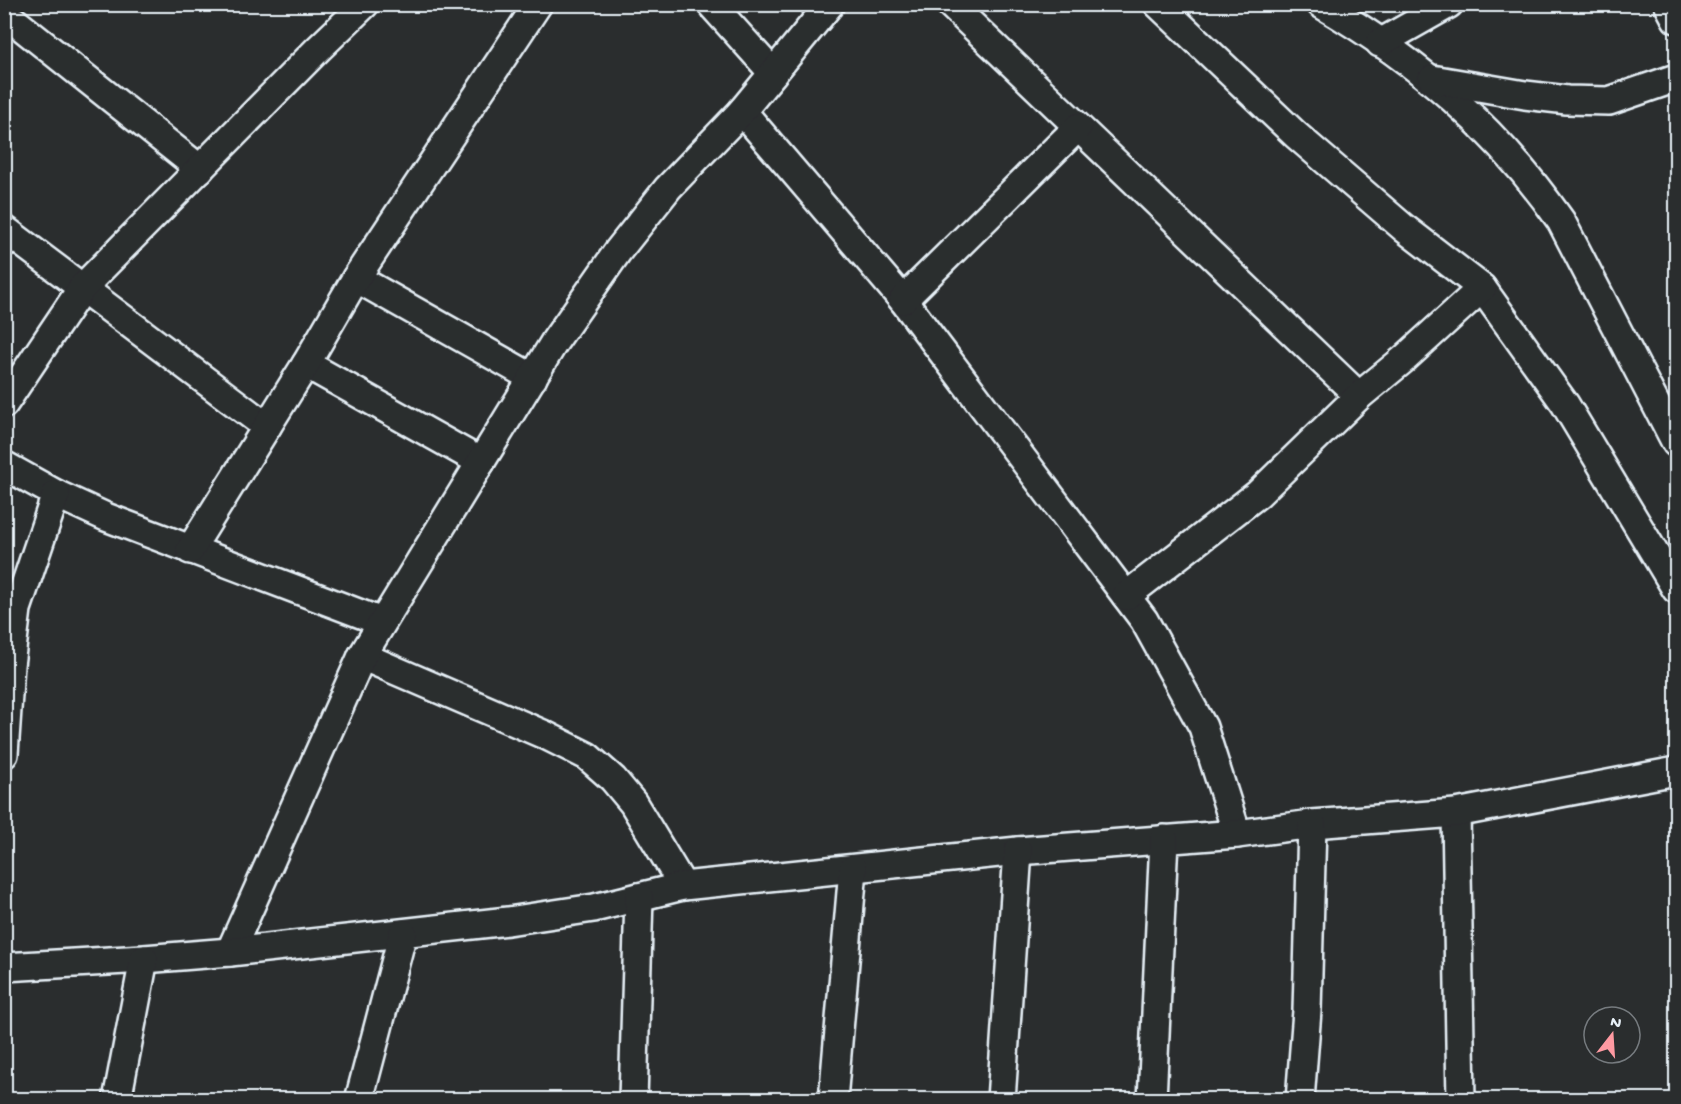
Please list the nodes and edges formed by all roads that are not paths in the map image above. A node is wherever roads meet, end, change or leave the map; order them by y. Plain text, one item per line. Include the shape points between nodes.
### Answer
1 (365, 4) edge
2 (538, 4) edge
3 (711, 4) edge
4 (830, 4) edge
5 (950, 4) edge
6 (1158, 4) edge
7 (1321, 4) edge
8 (1668, 4) edge
9 (1438, 7) edge
10 (15, 18) edge
11 (1677, 19) edge
12 (1380, 43) junction
13 (774, 73) junction
14 (1677, 78) edge
15 (1432, 79) junction
16 (741, 111) junction
17 (1078, 127) junction
18 (200, 170) junction
19 (4, 229) edge
20 (356, 278) junction
21 (82, 288) junction
22 (1482, 288) junction
23 (903, 300) junction
24 (306, 364) junction
25 (533, 378) junction
26 (1359, 396) junction
27 (4, 404) edge
28 (267, 427) junction
29 (1677, 443) edge
30 (481, 462) junction
31 (4, 465) edge
32 (56, 494) junction
33 (190, 550) junction
34 (1677, 590) edge
35 (1126, 596) junction
36 (382, 622) junction
37 (362, 656) junction
38 (4, 754) edge
39 (1677, 771) edge
40 (1456, 813) junction
41 (1312, 824) junction
42 (1237, 834) junction
43 (1164, 839) junction
44 (1018, 851) junction
45 (853, 868) junction
46 (683, 886) junction
47 (639, 897) junction
48 (402, 933) junction
49 (230, 952) junction
50 (144, 959) junction
51 (4, 967) edge
52 (117, 1100) edge
53 (359, 1100) edge
54 (633, 1100) edge
55 (833, 1100) edge
56 (1000, 1100) edge
57 (1152, 1100) edge
58 (1300, 1100) edge
59 (1461, 1100) edge

1 - 18 street
2 - 20 street
3 - 13 street
4 - 13 street
5 - 17 street
6 - 22 street via 1296,135 1404,228
7 - 12 street
8 - 11 street
9 - 12 street
10 - 18 street
12 - 15 street
13 - 16 street
14 - 15 street via 1609,101 1525,95
15 - 29 street via 1474,117 1538,188 1561,221
16 - 23 street
16 - 25 street via 668,188 618,251
17 - 23 street
17 - 26 street
18 - 21 street
19 - 21 street
20 - 24 street
20 - 25 street
21 - 27 street
21 - 28 street
22 - 26 street
22 - 34 street via 1565,404
23 - 35 street
24 - 28 street
24 - 30 street
25 - 30 street
26 - 35 street via 1258,494
28 - 33 street
30 - 36 street
31 - 32 street
32 - 33 street
32 - 38 street via 17,609
33 - 36 street
35 - 42 street via 1144,620 1203,728
36 - 37 street
37 - 46 street via 587,756 633,803
37 - 49 street
39 - 40 street
40 - 41 street
40 - 59 street
41 - 42 street
41 - 58 street
42 - 43 street
43 - 44 street
43 - 57 street
44 - 45 street
44 - 56 street
45 - 46 street
45 - 55 street
46 - 47 street
47 - 48 street via 583,910
47 - 54 street
48 - 49 street
48 - 53 street
49 - 50 street
50 - 51 street
50 - 52 street

